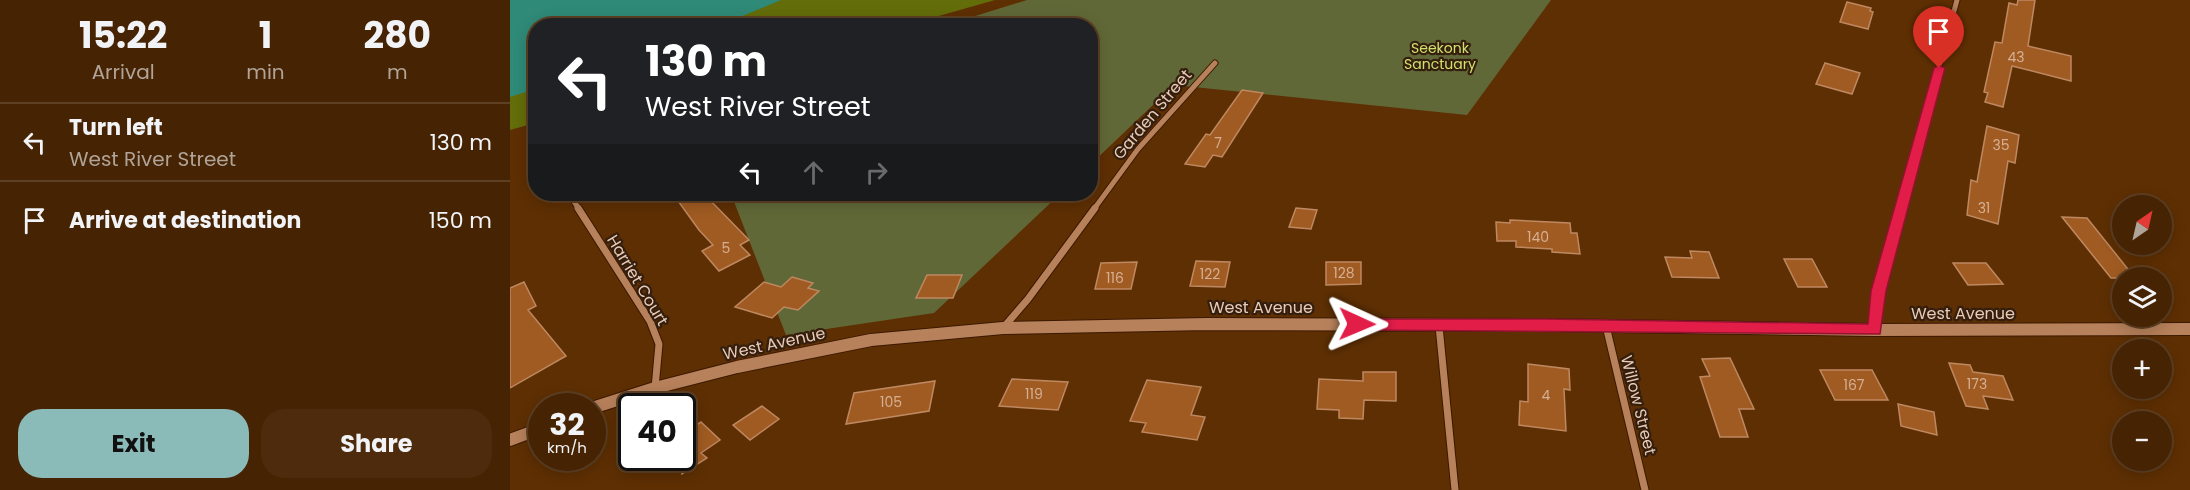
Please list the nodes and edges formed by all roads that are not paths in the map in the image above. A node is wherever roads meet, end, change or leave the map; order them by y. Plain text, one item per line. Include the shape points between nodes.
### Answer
1 (1957, 0) edge
2 (1215, 63) dead end
3 (573, 201) edge
4 (1439, 326) junction
5 (1606, 326) junction
6 (1003, 328) junction
7 (2190, 329) edge
8 (1875, 330) junction
9 (655, 388) junction
10 (606, 404) edge
11 (528, 433) edge
12 (510, 440) edge
13 (1455, 490) edge
14 (1645, 490) edge

1 - 8 street via 1878,291
2 - 6 street, Garden Street via 1138,149
3 - 9 street, Harriet Court via 650,321 659,344
4 - 5 street, West Avenue
4 - 6 street, West Avenue via 1207,324
4 - 13 street
5 - 8 street, West Avenue
5 - 14 street, Willow Street
6 - 9 street, West Avenue via 871,340
7 - 8 street, West Avenue
9 - 10 street, West Avenue
11 - 12 street

